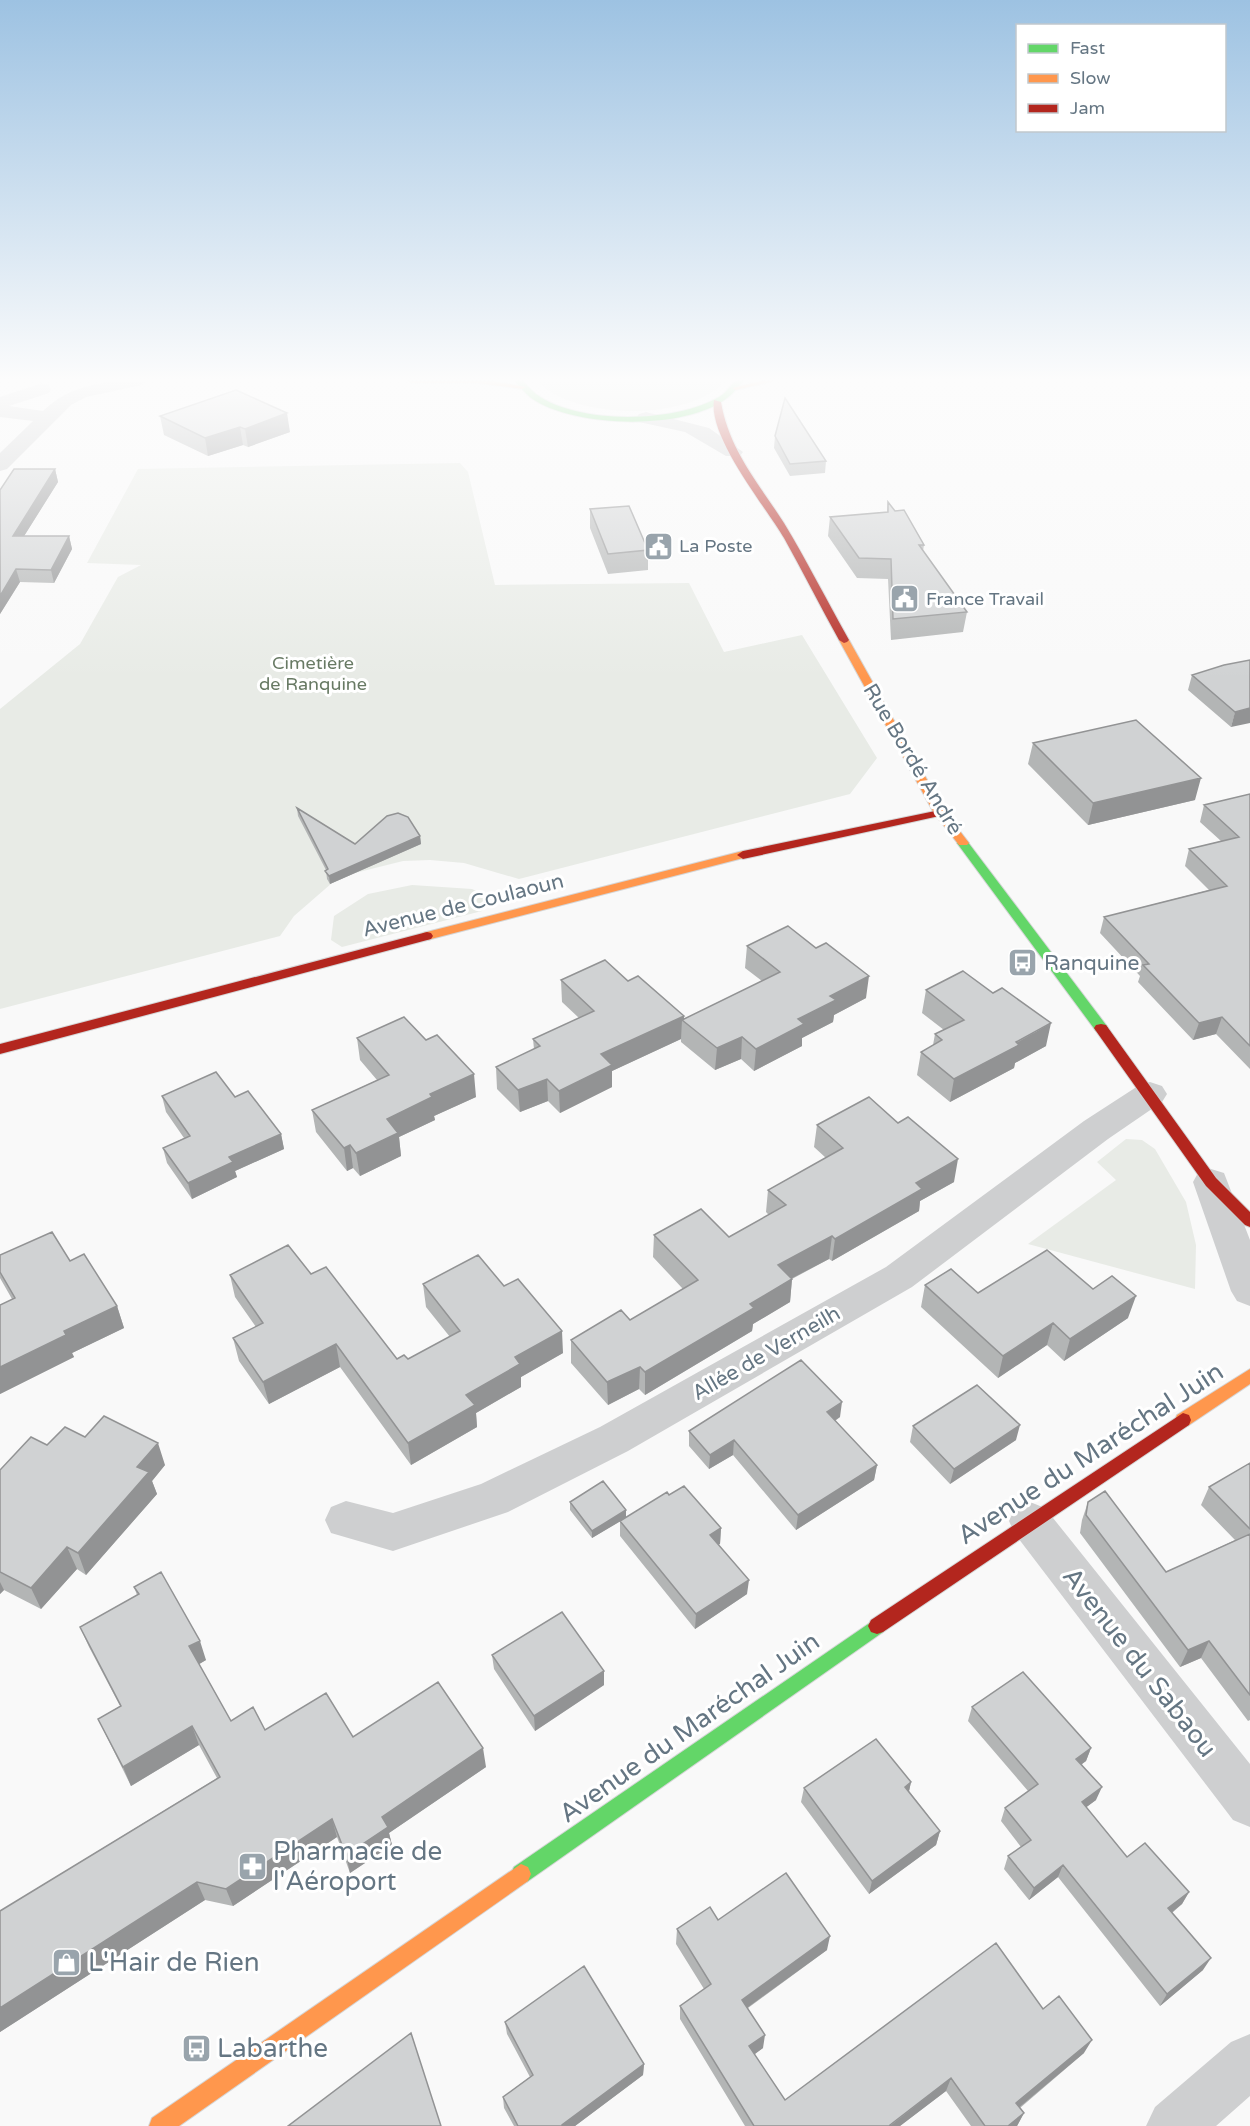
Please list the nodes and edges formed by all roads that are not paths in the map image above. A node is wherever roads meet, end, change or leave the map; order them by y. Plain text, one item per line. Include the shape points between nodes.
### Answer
1 (751, 480) edge
2 (940, 813) junction
3 (0, 1049) edge
4 (1150, 1094) junction
5 (1211, 1182) junction
6 (1250, 1221) edge
7 (1250, 1292) edge
8 (1250, 1376) edge
9 (346, 1520) dead end
10 (1030, 1521) junction
11 (1250, 1803) edge
12 (1250, 2061) edge
13 (160, 2126) edge
14 (1174, 2126) edge

1 - 2 street, Rue Bordé André via 779,523
2 - 3 street, Avenue de Coulaoun via 722,860
2 - 4 street, Rue Bordé André
4 - 5 street, Rue Bordé André
4 - 9 street, Allée de Verneilh via 899,1277 614,1439 493,1499 393,1532
5 - 6 street, Rue Bordé André
5 - 7 street, Rue Bordé André
8 - 10 street, Avenue du Maréchal Juin
10 - 11 street, Avenue du Sabaou
10 - 13 street, Avenue du Maréchal Juin
12 - 14 street

